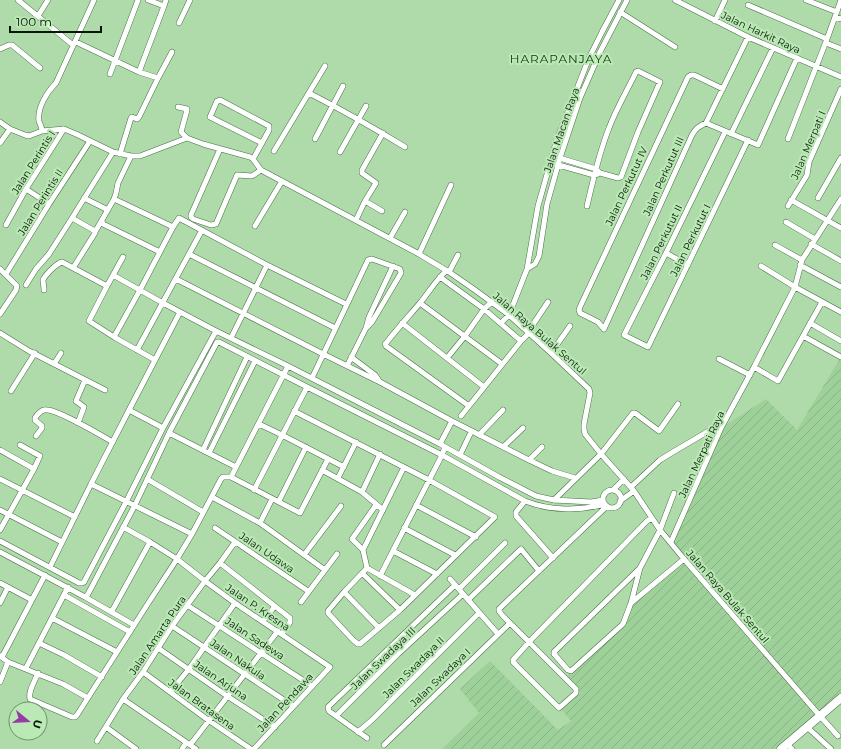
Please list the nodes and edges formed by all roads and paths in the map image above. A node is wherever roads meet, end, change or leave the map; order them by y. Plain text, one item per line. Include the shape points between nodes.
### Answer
1 (18, 0) edge
2 (48, 0) edge
3 (94, 0) edge
4 (138, 0) edge
5 (148, 0) edge
6 (166, 0) edge
7 (190, 0) edge
8 (619, 0) edge
9 (627, 0) edge
10 (675, 0) edge
11 (725, 0) edge
12 (806, 0) edge
13 (841, 0) edge
14 (164, 6) junction
15 (748, 6) dead end
16 (620, 12) junction
17 (836, 14) junction
18 (38, 16) junction
19 (841, 19) edge
20 (715, 21) junction
21 (180, 23) dead end
22 (748, 37) junction
23 (827, 41) junction
24 (74, 44) junction
25 (675, 47) dead end
26 (772, 48) junction
27 (841, 48) edge
28 (0, 49) edge
29 (172, 52) dead end
30 (797, 58) junction
31 (115, 61) junction
32 (325, 66) dead end
33 (816, 66) junction
34 (40, 68) dead end
35 (139, 72) junction
36 (110, 74) dead end
37 (841, 77) edge
38 (158, 78) junction
39 (343, 86) dead end
40 (723, 89) junction
41 (841, 89) edge
42 (309, 93) junction
43 (574, 95) junction
44 (580, 98) junction
45 (333, 105) junction
46 (366, 106) dead end
47 (178, 107) dead end
48 (358, 120) junction
49 (0, 122) edge
50 (706, 123) junction
51 (10, 129) junction
52 (64, 129) junction
53 (42, 131) junction
54 (725, 132) junction
55 (383, 133) junction
56 (731, 134) junction
57 (187, 138) junction
58 (788, 139) dead end
59 (315, 140) dead end
60 (748, 140) junction
61 (90, 141) junction
62 (0, 143) edge
63 (262, 143) junction
64 (405, 148) dead end
65 (220, 149) junction
66 (274, 151) dead end
67 (112, 152) junction
68 (340, 152) dead end
69 (120, 154) junction
70 (131, 156) junction
71 (552, 156) junction
72 (560, 158) junction
73 (841, 158) edge
74 (254, 159) junction
75 (550, 163) junction
76 (558, 165) junction
77 (839, 168) edge
78 (596, 169) junction
79 (261, 170) junction
80 (600, 173) junction
81 (594, 175) junction
82 (282, 181) junction
83 (451, 185) dead end
84 (26, 189) junction
85 (84, 198) junction
86 (818, 198) dead end
87 (841, 198) edge
88 (114, 199) junction
89 (792, 200) junction
90 (365, 201) junction
91 (49, 204) junction
92 (587, 206) dead end
93 (788, 206) dead end
94 (108, 210) junction
95 (382, 211) dead end
96 (405, 212) dead end
97 (72, 218) junction
98 (356, 220) junction
99 (827, 220) junction
100 (102, 221) junction
101 (786, 222) dead end
102 (6, 224) dead end
103 (255, 226) dead end
104 (173, 227) junction
105 (841, 228) edge
106 (202, 230) junction
107 (95, 232) junction
108 (390, 238) junction
109 (815, 239) junction
110 (811, 244) junction
111 (775, 245) dead end
112 (160, 252) junction
113 (666, 253) junction
114 (189, 254) junction
115 (419, 254) junction
116 (458, 255) dead end
117 (123, 257) dead end
118 (841, 261) edge
119 (801, 262) junction
120 (267, 265) junction
121 (688, 265) junction
122 (392, 266) junction
123 (761, 266) dead end
124 (73, 268) junction
125 (0, 269) edge
126 (527, 269) junction
127 (448, 272) junction
128 (6, 274) junction
129 (113, 274) junction
130 (440, 277) junction
131 (176, 279) junction
132 (26, 285) dead end
133 (107, 286) junction
134 (795, 287) junction
135 (841, 287) edge
136 (256, 288) junction
137 (44, 290) dead end
138 (140, 290) junction
139 (492, 302) junction
140 (548, 302) dead end
141 (822, 302) junction
142 (163, 303) junction
143 (420, 303) junction
144 (346, 304) junction
145 (484, 309) junction
146 (180, 312) junction
147 (841, 312) edge
148 (244, 313) junction
149 (0, 314) edge
150 (509, 315) junction
151 (402, 323) junction
152 (501, 323) junction
153 (810, 323) junction
154 (570, 326) dead end
155 (335, 328) junction
156 (366, 328) junction
157 (604, 329) joint
158 (216, 330) junction
159 (529, 332) junction
160 (0, 333) edge
161 (465, 336) junction
162 (803, 336) junction
163 (114, 337) junction
164 (231, 338) junction
165 (521, 341) junction
166 (841, 341) edge
167 (648, 347) joint
168 (137, 350) junction
169 (61, 353) dead end
170 (551, 353) junction
171 (35, 354) junction
172 (323, 354) junction
173 (247, 357) junction
174 (351, 357) junction
175 (841, 357) edge
176 (447, 358) junction
177 (719, 359) dead end
178 (155, 360) junction
179 (256, 361) junction
180 (54, 364) junction
181 (502, 364) junction
182 (288, 366) junction
183 (347, 366) junction
184 (754, 367) junction
185 (283, 375) junction
186 (750, 375) junction
187 (312, 378) junction
188 (85, 380) junction
189 (380, 382) junction
190 (307, 387) junction
191 (484, 387) junction
192 (105, 390) dead end
193 (11, 391) dead end
194 (678, 404) dead end
195 (469, 406) junction
196 (129, 410) junction
197 (503, 410) dead end
198 (294, 411) junction
199 (461, 416) dead end
200 (452, 421) junction
201 (78, 423) junction
202 (259, 424) junction
203 (723, 424) junction
204 (163, 428) junction
205 (523, 428) dead end
206 (471, 432) junction
207 (169, 433) junction
208 (282, 435) junction
209 (36, 436) dead end
210 (479, 436) junction
211 (113, 442) junction
212 (356, 442) junction
213 (20, 445) dead end
214 (442, 445) junction
215 (306, 447) junction
216 (542, 447) dead end
217 (503, 448) junction
218 (0, 450) edge
219 (202, 450) junction
220 (209, 453) junction
221 (380, 454) junction
222 (601, 454) junction
223 (442, 455) junction
224 (460, 455) junction
225 (328, 459) junction
226 (529, 460) junction
227 (236, 467) junction
228 (344, 467) junction
229 (404, 467) junction
230 (34, 469) junction
231 (322, 470) junction
232 (231, 477) junction
233 (499, 477) junction
234 (338, 478) junction
235 (575, 478) junction
236 (0, 479) edge
237 (147, 479) junction
238 (624, 479) junction
239 (429, 480) junction
240 (92, 484) junction
241 (496, 485) junction
242 (633, 489) junction
243 (22, 490) junction
244 (254, 490) junction
245 (613, 490) junction
246 (362, 492) junction
247 (674, 493) dead end
248 (212, 497) junction
249 (272, 499) junction
250 (554, 500) junction
251 (279, 501) junction
252 (525, 501) junction
253 (620, 501) junction
254 (126, 502) junction
255 (605, 503) junction
256 (376, 505) junction
257 (416, 505) junction
258 (134, 506) junction
259 (341, 506) dead end
260 (0, 510) edge
261 (383, 510) junction
262 (203, 512) junction
263 (8, 514) junction
264 (75, 517) junction
265 (652, 518) junction
266 (260, 523) junction
267 (123, 528) junction
268 (215, 528) dead end
269 (404, 528) junction
270 (0, 530) edge
271 (660, 530) junction
272 (192, 534) junction
273 (476, 537) junction
274 (0, 541) edge
275 (62, 542) junction
276 (150, 542) junction
277 (235, 542) junction
278 (670, 542) junction
279 (505, 543) dead end
280 (363, 550) junction
281 (393, 551) junction
282 (0, 552) edge
283 (337, 554) dead end
284 (304, 555) junction
285 (455, 555) junction
286 (553, 558) junction
287 (178, 559) junction
288 (684, 559) junction
289 (220, 563) junction
290 (50, 567) junction
291 (367, 568) junction
292 (640, 568) junction
293 (325, 570) junction
294 (539, 570) junction
295 (362, 573) junction
296 (437, 574) junction
297 (45, 575) junction
298 (380, 576) junction
299 (450, 579) dead end
300 (205, 581) junction
301 (0, 582) edge
302 (8, 587) junction
303 (68, 587) junction
304 (457, 587) junction
305 (308, 591) junction
306 (344, 592) junction
307 (463, 594) junction
308 (415, 595) junction
309 (64, 596) junction
310 (85, 597) junction
311 (32, 600) junction
312 (468, 600) junction
313 (301, 602) dead end
314 (631, 602) junction
315 (0, 603) edge
316 (235, 603) junction
317 (187, 605) junction
318 (275, 606) junction
319 (400, 610) junction
320 (112, 611) junction
321 (479, 613) junction
322 (52, 618) junction
323 (263, 621) junction
324 (510, 623) junction
325 (134, 624) junction
326 (172, 626) junction
327 (219, 626) junction
328 (379, 628) junction
329 (130, 632) junction
330 (280, 633) junction
331 (498, 634) junction
332 (529, 642) junction
333 (39, 643) junction
334 (204, 647) junction
335 (158, 648) junction
336 (117, 652) junction
337 (261, 653) junction
338 (1, 656) edge
339 (8, 662) junction
340 (330, 667) joint
341 (26, 668) junction
342 (189, 669) junction
343 (142, 672) junction
344 (38, 673) junction
345 (245, 674) junction
346 (102, 677) junction
347 (0, 682) edge
348 (312, 686) junction
349 (170, 692) junction
350 (227, 696) junction
351 (88, 698) junction
352 (841, 698) edge
353 (123, 699) junction
354 (293, 706) junction
355 (336, 716) junction
356 (820, 716) junction
357 (208, 720) junction
358 (275, 726) junction
359 (106, 727) junction
360 (807, 727) junction
361 (358, 732) junction
362 (838, 736) dead end
363 (367, 738) dead end
364 (97, 741) dead end
365 (188, 744) junction
366 (384, 745) dead end
367 (787, 747) edge
368 (256, 748) edge
369 (134, 749) edge
370 (182, 749) edge
371 (196, 749) edge
372 (831, 749) edge

1 - 18 street
2 - 18 street
3 - 24 street
4 - 31 street
5 - 14 street
6 - 14 street
7 - 21 street
8 - 43 street, Jalan Macan Raya via 589,58
9 - 16 street, Jalan Macan Raya
10 - 20 street, Jalan Harkit Raya
11 - 20 street
12 - 17 street
13 - 17 street
14 - 35 street
15 - 23 street
16 - 25 street
16 - 44 street, Jalan Macan Raya
17 - 19 street
17 - 23 street
18 - 24 street
20 - 22 street, Jalan Harkit Raya
22 - 26 street, Jalan Harkit Raya
22 - 40 street, Jalan Perkutut III
23 - 27 street
23 - 33 street
24 - 31 street
24 - 53 street via 56,83 43,101 39,121
26 - 30 street, Jalan Harkit Raya
26 - 56 street
28 - 34 street via 12,45
29 - 38 street
30 - 33 street, Jalan Harkit Raya
30 - 60 street via 758,144
31 - 35 street
31 - 36 street
32 - 42 street
33 - 37 street, Jalan Harkit Raya
33 - 58 street
35 - 38 street
38 - 69 street via 138,118 131,118
39 - 45 street
40 - 50 street, Jalan Perkutut III
40 - 157 street, Jalan Perkutut IV via 694,75 688,77 580,306 580,313 598,322
41 - 89 street, Jalan Merpati I via 809,162 808,172
42 - 45 street
42 - 66 street
43 - 44 street
43 - 71 street, Jalan Macan Raya
44 - 72 street, Jalan Macan Raya
45 - 48 street
45 - 59 street
46 - 48 street
47 - 57 street via 187,110 181,132
48 - 55 street
48 - 68 street
49 - 51 street
50 - 54 street
50 - 157 street, Jalan Perkutut III via 698,127 692,135
51 - 53 street via 29,136
51 - 62 street
52 - 53 street
52 - 61 street
52 - 84 street, Jalan Perintis I
54 - 56 street
54 - 113 street, Jalan Perkutut II
55 - 64 street
55 - 90 street via 362,170 376,183
56 - 60 street
57 - 65 street
57 - 70 street via 140,156
60 - 121 street, Jalan Perkutut I
61 - 67 street
61 - 91 street, Jalan Perintis II
63 - 63 street via 210,117 217,101 220,100 269,126
63 - 74 street
65 - 74 street
65 - 79 street via 191,218 211,225 216,224 237,175 252,176
67 - 69 street
67 - 85 street
69 - 70 street
70 - 88 street via 118,183
71 - 72 street
71 - 75 street, Jalan Macan Raya
72 - 76 street, Jalan Macan Raya
72 - 78 street
73 - 77 street
74 - 79 street, Jalan Raya Bulak Sentul
75 - 76 street
75 - 126 street, Jalan Macan Raya via 538,206
76 - 81 street
76 - 126 street, Jalan Macan Raya via 547,204 539,256 535,264
77 - 86 street
78 - 80 street
78 - 80 street via 611,122 637,71 660,82 621,177
78 - 81 street
79 - 82 street, Jalan Raya Bulak Sentul
80 - 81 street
81 - 92 street
82 - 98 street, Jalan Raya Bulak Sentul
82 - 103 street
83 - 115 street
84 - 91 street
84 - 102 street, Jalan Perintis I
85 - 94 street
85 - 97 street
87 - 99 street, Jalan Merpati Raya
88 - 94 street
88 - 104 street
89 - 93 street, Jalan Merpati I
89 - 99 street
90 - 95 street
90 - 98 street
91 - 128 street, Jalan Perintis II
94 - 100 street
96 - 108 street
97 - 107 street
97 - 132 street
98 - 108 street, Jalan Raya Bulak Sentul
99 - 105 street
99 - 109 street, Jalan Merpati Raya
100 - 107 street
100 - 112 street via 103,224
101 - 109 street
104 - 106 street via 179,218
104 - 112 street
106 - 114 street
106 - 120 street
107 - 124 street
108 - 115 street, Jalan Raya Bulak Sentul
109 - 110 street, Jalan Merpati Raya
110 - 118 street
110 - 119 street, Jalan Merpati Raya
111 - 119 street
112 - 138 street
113 - 121 street
113 - 167 street, Jalan Perkutut II via 624,335
114 - 131 street
114 - 136 street
115 - 127 street, Jalan Raya Bulak Sentul
116 - 127 street
117 - 129 street
119 - 134 street, Jalan Merpati Raya
119 - 135 street
120 - 136 street
120 - 144 street
121 - 167 street, Jalan Perkutut I
122 - 144 street via 369,259
122 - 156 street
122 - 156 street via 400,269 401,273
123 - 134 street
124 - 133 street
124 - 137 street via 62,262 58,263 47,274
125 - 128 street
126 - 150 street, Jalan Macan Raya
127 - 130 street
127 - 139 street, Jalan Raya Bulak Sentul
128 - 149 street via 17,286
129 - 133 street
129 - 138 street
130 - 143 street
130 - 145 street
131 - 142 street
131 - 148 street
133 - 163 street via 89,321
134 - 141 street
134 - 184 street, Jalan Merpati Raya
136 - 148 street
136 - 155 street
138 - 142 street
138 - 163 street
139 - 145 street
139 - 150 street, Jalan Raya Bulak Sentul
140 - 159 street
141 - 147 street
141 - 153 street
142 - 146 street
142 - 168 street
143 - 151 street
143 - 161 street
144 - 155 street
145 - 152 street
145 - 161 street
146 - 158 street
146 - 178 street
148 - 164 street
148 - 172 street
150 - 152 street, Jalan Macan Raya
150 - 159 street, Jalan Raya Bulak Sentul
151 - 176 street
151 - 195 street via 386,342 386,346
152 - 165 street
153 - 162 street
153 - 166 street
154 - 170 street
155 - 172 street
156 - 174 street
158 - 164 street
158 - 204 street
159 - 165 street
159 - 170 street, Jalan Raya Bulak Sentul
160 - 171 street
161 - 176 street
161 - 181 street
162 - 175 street
162 - 184 street via 778,381
163 - 168 street
164 - 182 street
165 - 181 street
168 - 178 street
169 - 180 street
170 - 222 street, Jalan Raya Bulak Sentul via 589,389 584,429
171 - 180 street
171 - 193 street
172 - 183 street
172 - 187 street
173 - 179 street
173 - 207 street via 219,342 216,343
173 - 219 street
174 - 183 street
174 - 189 street via 375,375
176 - 191 street
177 - 186 street
178 - 196 street
179 - 185 street
179 - 220 street
180 - 188 street
181 - 191 street
182 - 185 street
182 - 187 street
183 - 189 street
184 - 186 street, Jalan Merpati Raya
185 - 190 street
185 - 202 street
186 - 203 street, Jalan Merpati Raya
187 - 214 street
188 - 192 street
188 - 201 street via 76,401 84,407
189 - 200 street
190 - 198 street
190 - 223 street
191 - 195 street
194 - 222 street via 659,431 633,413
195 - 199 street
196 - 204 street
196 - 211 street
197 - 210 street
198 - 208 street
198 - 212 street
200 - 206 street
200 - 214 street
201 - 209 street via 44,409 35,418 42,426
201 - 211 street
202 - 208 street
202 - 227 street
203 - 242 street via 660,460
203 - 278 street, Jalan Merpati Raya
204 - 254 street
205 - 217 street
206 - 210 street
206 - 224 street
207 - 219 street
207 - 237 street
208 - 215 street
208 - 244 street
210 - 217 street
211 - 240 street
212 - 221 street
212 - 228 street
213 - 230 street via 40,456
214 - 223 street
214 - 224 street
215 - 225 street
215 - 251 street
216 - 226 street
217 - 226 street
218 - 230 street
219 - 220 street
220 - 227 street
221 - 229 street
221 - 246 street
222 - 235 street
222 - 238 street, Jalan Raya Bulak Sentul
223 - 239 street
223 - 241 street
224 - 233 street
225 - 228 street
225 - 231 street
226 - 235 street
227 - 232 street
228 - 234 street
229 - 239 street
229 - 261 street
230 - 243 street
231 - 234 street
231 - 251 street via 300,513
232 - 244 street
232 - 248 street via 221,479
233 - 241 street
233 - 250 street via 536,496
234 - 246 street
235 - 250 street
236 - 243 street
237 - 258 street
237 - 262 street
238 - 242 street, Jalan Raya Bulak Sentul
238 - 245 street
239 - 257 street
239 - 273 street via 495,517
240 - 254 street
240 - 264 street
241 - 252 street
242 - 253 street
242 - 265 street, Jalan Raya Bulak Sentul
243 - 263 street
243 - 264 street
244 - 249 street
245 - 253 street via 619,494
245 - 255 street via 606,492
246 - 256 street
247 - 271 street
248 - 262 street
248 - 266 street
249 - 251 street
249 - 266 street
250 - 255 street
252 - 255 street via 536,506 556,509 585,509
252 - 286 street via 516,512 516,516
253 - 255 street via 615,507
254 - 258 street
254 - 290 street via 84,582 79,583
255 - 286 street
256 - 261 street
256 - 280 street via 352,539
257 - 269 street
257 - 273 street
258 - 267 street
258 - 272 street
259 - 284 street
260 - 263 street
261 - 280 street
262 - 272 street
263 - 270 street
263 - 275 street
264 - 275 street
265 - 271 street, Jalan Raya Bulak Sentul
265 - 332 street
266 - 284 street
267 - 276 street, Jalan P. Kresna
267 - 310 street
268 - 277 street, Jalan Udawa
269 - 281 street
269 - 285 street
271 - 278 street, Jalan Raya Bulak Sentul
271 - 292 street
272 - 287 street
273 - 285 street
274 - 290 street
275 - 290 street
276 - 287 street, Jalan P. Kresna
276 - 320 street
277 - 289 street, Jalan Amarta Pura
277 - 305 street, Jalan Udawa
278 - 288 street, Jalan Raya Bulak Sentul
279 - 304 street
280 - 291 street
281 - 296 street
281 - 298 street
282 - 297 street
283 - 293 street
284 - 293 street
285 - 296 street
286 - 294 street
287 - 300 street, Jalan P. Kresna
287 - 325 street
288 - 314 street
288 - 356 street, Jalan Raya Bulak Sentul
289 - 300 street, Jalan Amarta Pura
289 - 318 street
291 - 295 street
291 - 298 street
292 - 314 street
292 - 314 street via 554,654 568,670 571,670 623,625
293 - 305 street
294 - 312 street via 521,549
294 - 324 street via 499,609
295 - 306 street
295 - 319 street
296 - 308 street
297 - 303 street
297 - 311 street
298 - 308 street
299 - 304 street
300 - 316 street, Jalan P. Kresna
300 - 317 street, Jalan Amarta Pura
301 - 302 street
302 - 311 street
302 - 315 street
303 - 309 street
303 - 310 street
304 - 307 street
304 - 355 street via 328,707
305 - 313 street
306 - 328 street
306 - 328 street via 328,612 353,640 360,644
307 - 312 street
307 - 355 street, Jalan Swadaya III
308 - 319 street
309 - 322 street
309 - 329 street
310 - 320 street
311 - 338 street
312 - 321 street
316 - 323 street, Jalan P. Kresna
316 - 327 street
317 - 326 street, Jalan Amarta Pura
317 - 327 street, Jalan Sadewa
318 - 323 street
318 - 330 street via 290,618
319 - 328 street
320 - 325 street
321 - 331 street
321 - 361 street, Jalan Swadaya II
322 - 333 street
322 - 336 street
323 - 330 street, Jalan P. Kresna
324 - 331 street, Jalan Swadaya I
324 - 332 street
325 - 329 street
326 - 334 street, Jalan Nakula
326 - 335 street, Jalan Amarta Pura
327 - 334 street
327 - 337 street, Jalan Sadewa
329 - 336 street
330 - 337 street
330 - 340 street, Jalan P. Kresna
331 - 366 street, Jalan Swadaya I
332 - 332 street via 513,662 560,708 576,690
333 - 341 street
333 - 346 street
334 - 342 street
334 - 345 street, Jalan Nakula
335 - 342 street, Jalan Arjuna
335 - 343 street, Jalan Amarta Pura
336 - 346 street
337 - 345 street
337 - 348 street, Jalan Sadewa
338 - 339 street
339 - 341 street
339 - 347 street
340 - 348 street, Jalan Pendawa
341 - 344 street
342 - 349 street
342 - 350 street, Jalan Arjuna
343 - 349 street, Jalan Bratasena
343 - 353 street, Jalan Amarta Pura
344 - 351 street
344 - 351 street via 30,691 30,699 75,717
345 - 350 street
345 - 354 street, Jalan Nakula
346 - 351 street
348 - 354 street, Jalan Pendawa
349 - 357 street, Jalan Bratasena
350 - 357 street
350 - 358 street, Jalan Arjuna
352 - 356 main road
353 - 359 street, Jalan Amarta Pura
353 - 365 street
354 - 358 street, Jalan Pendawa
355 - 361 street
356 - 360 main road
356 - 362 street, Jalan Raya Bulak Sentul
357 - 365 street
357 - 368 street, Jalan Bratasena
358 - 368 street, Jalan Pendawa
359 - 364 street, Jalan Amarta Pura
359 - 369 street
360 - 367 main road
360 - 372 street
361 - 363 street
365 - 370 street
365 - 371 street

